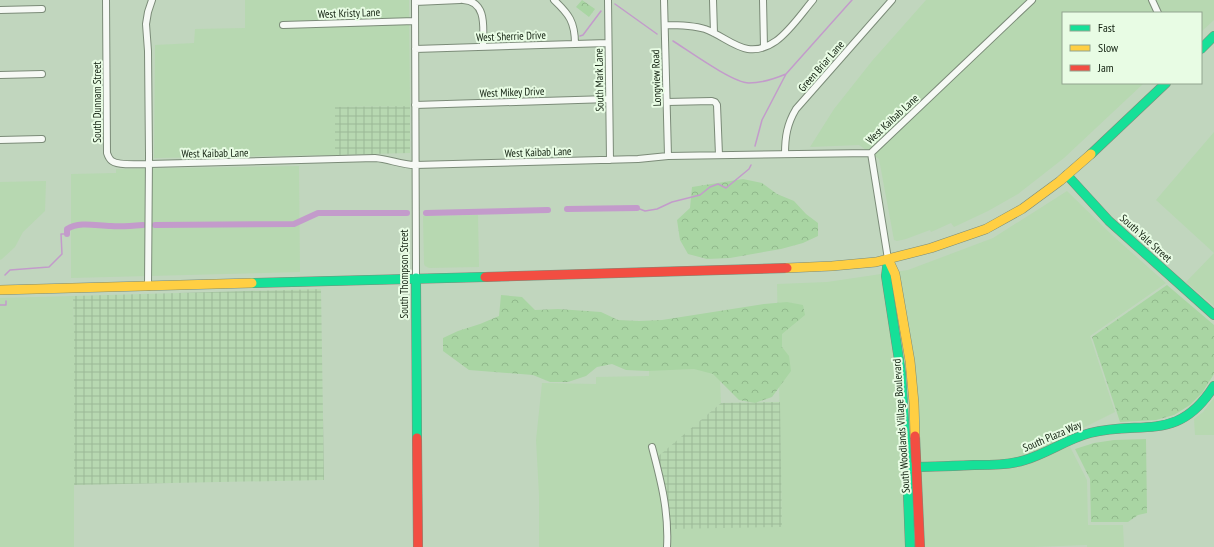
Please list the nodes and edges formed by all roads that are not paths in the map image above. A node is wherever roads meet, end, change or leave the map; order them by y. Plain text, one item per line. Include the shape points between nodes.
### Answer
1 (106, 0) edge
2 (152, 0) edge
3 (460, 0) edge
4 (463, 0) edge
5 (554, 0) edge
6 (608, 0) edge
7 (664, 0) edge
8 (713, 0) edge
9 (763, 0) edge
10 (813, 0) edge
11 (892, 0) edge
12 (1032, 0) edge
13 (1152, 0) edge
14 (415, 1) edge
15 (42, 9) dead end
16 (0, 10) edge
17 (1158, 12) edge
18 (415, 21) junction
19 (283, 24) dead end
20 (665, 25) junction
21 (714, 33) junction
22 (1214, 36) edge
23 (608, 43) junction
24 (575, 44) junction
25 (483, 47) junction
26 (764, 47) junction
27 (1202, 48) edge
28 (415, 49) junction
29 (42, 74) dead end
30 (0, 75) edge
31 (1165, 84) edge
32 (609, 99) junction
33 (667, 102) junction
34 (415, 105) junction
35 (42, 139) dead end
36 (0, 140) edge
37 (871, 153) junction
38 (785, 154) junction
39 (719, 155) junction
40 (668, 156) junction
41 (610, 160) junction
42 (149, 164) junction
43 (415, 165) junction
44 (1067, 176) junction
45 (888, 259) junction
46 (416, 278) junction
47 (148, 287) junction
48 (0, 290) edge
49 (1214, 315) edge
50 (1214, 386) edge
51 (652, 448) dead end
52 (907, 467) junction
53 (917, 467) junction
54 (418, 547) edge
55 (667, 547) edge
56 (910, 547) edge
57 (920, 547) edge

1 - 42 street, South Dunnam Street via 107,153 110,160 118,164
2 - 42 street via 146,24
3 - 14 street
4 - 25 street via 472,2 481,11
5 - 24 street via 569,15 575,33
6 - 23 street, South Mark Lane
7 - 20 street, Longview Road
8 - 21 street
9 - 26 street
10 - 26 street via 782,36
11 - 38 street, Green Briar Lane via 796,109 786,133
12 - 37 street, West Kaibab Lane
13 - 17 street
14 - 18 street, South Thompson Street
15 - 16 street
18 - 19 street, West Kristy Lane
18 - 28 street, South Thompson Street
20 - 21 street via 694,27
20 - 33 street, Longview Road
21 - 26 street via 741,48
22 - 27 street
23 - 24 street, West Sherrie Drive
23 - 32 street, South Mark Lane
24 - 25 street, West Sherrie Drive
25 - 28 street, West Sherrie Drive
28 - 34 street, South Thompson Street
29 - 30 street
31 - 44 street
32 - 34 street, West Mikey Drive
32 - 41 street, South Mark Lane
33 - 39 street via 716,102
33 - 40 street, Longview Road
34 - 43 street, South Thompson Street
35 - 36 street
37 - 38 street, West Kaibab Lane
37 - 45 street, South Woodlands Village Boulevard
38 - 39 street, West Kaibab Lane
39 - 40 street, West Kaibab Lane
40 - 41 street, West Kaibab Lane
41 - 43 street, West Kaibab Lane
42 - 43 street, West Kaibab Lane via 375,158
42 - 47 street
43 - 46 street, South Thompson Street
44 - 45 street via 1033,202 986,229 931,248
44 - 49 street, South Yale Street via 1107,219
45 - 46 street via 786,268
45 - 52 street, South Woodlands Village Boulevard via 886,276 901,373
45 - 53 street, South Woodlands Village Boulevard via 895,274 910,361
46 - 47 street
46 - 54 street, South Thompson Street
47 - 48 street
50 - 53 street, South Plaza Way via 1192,412 1181,420 1169,424 1088,433 1038,456 1015,462
51 - 55 street via 665,497
52 - 53 street, South Plaza Way
52 - 56 street, South Woodlands Village Boulevard
53 - 57 street, South Woodlands Village Boulevard

